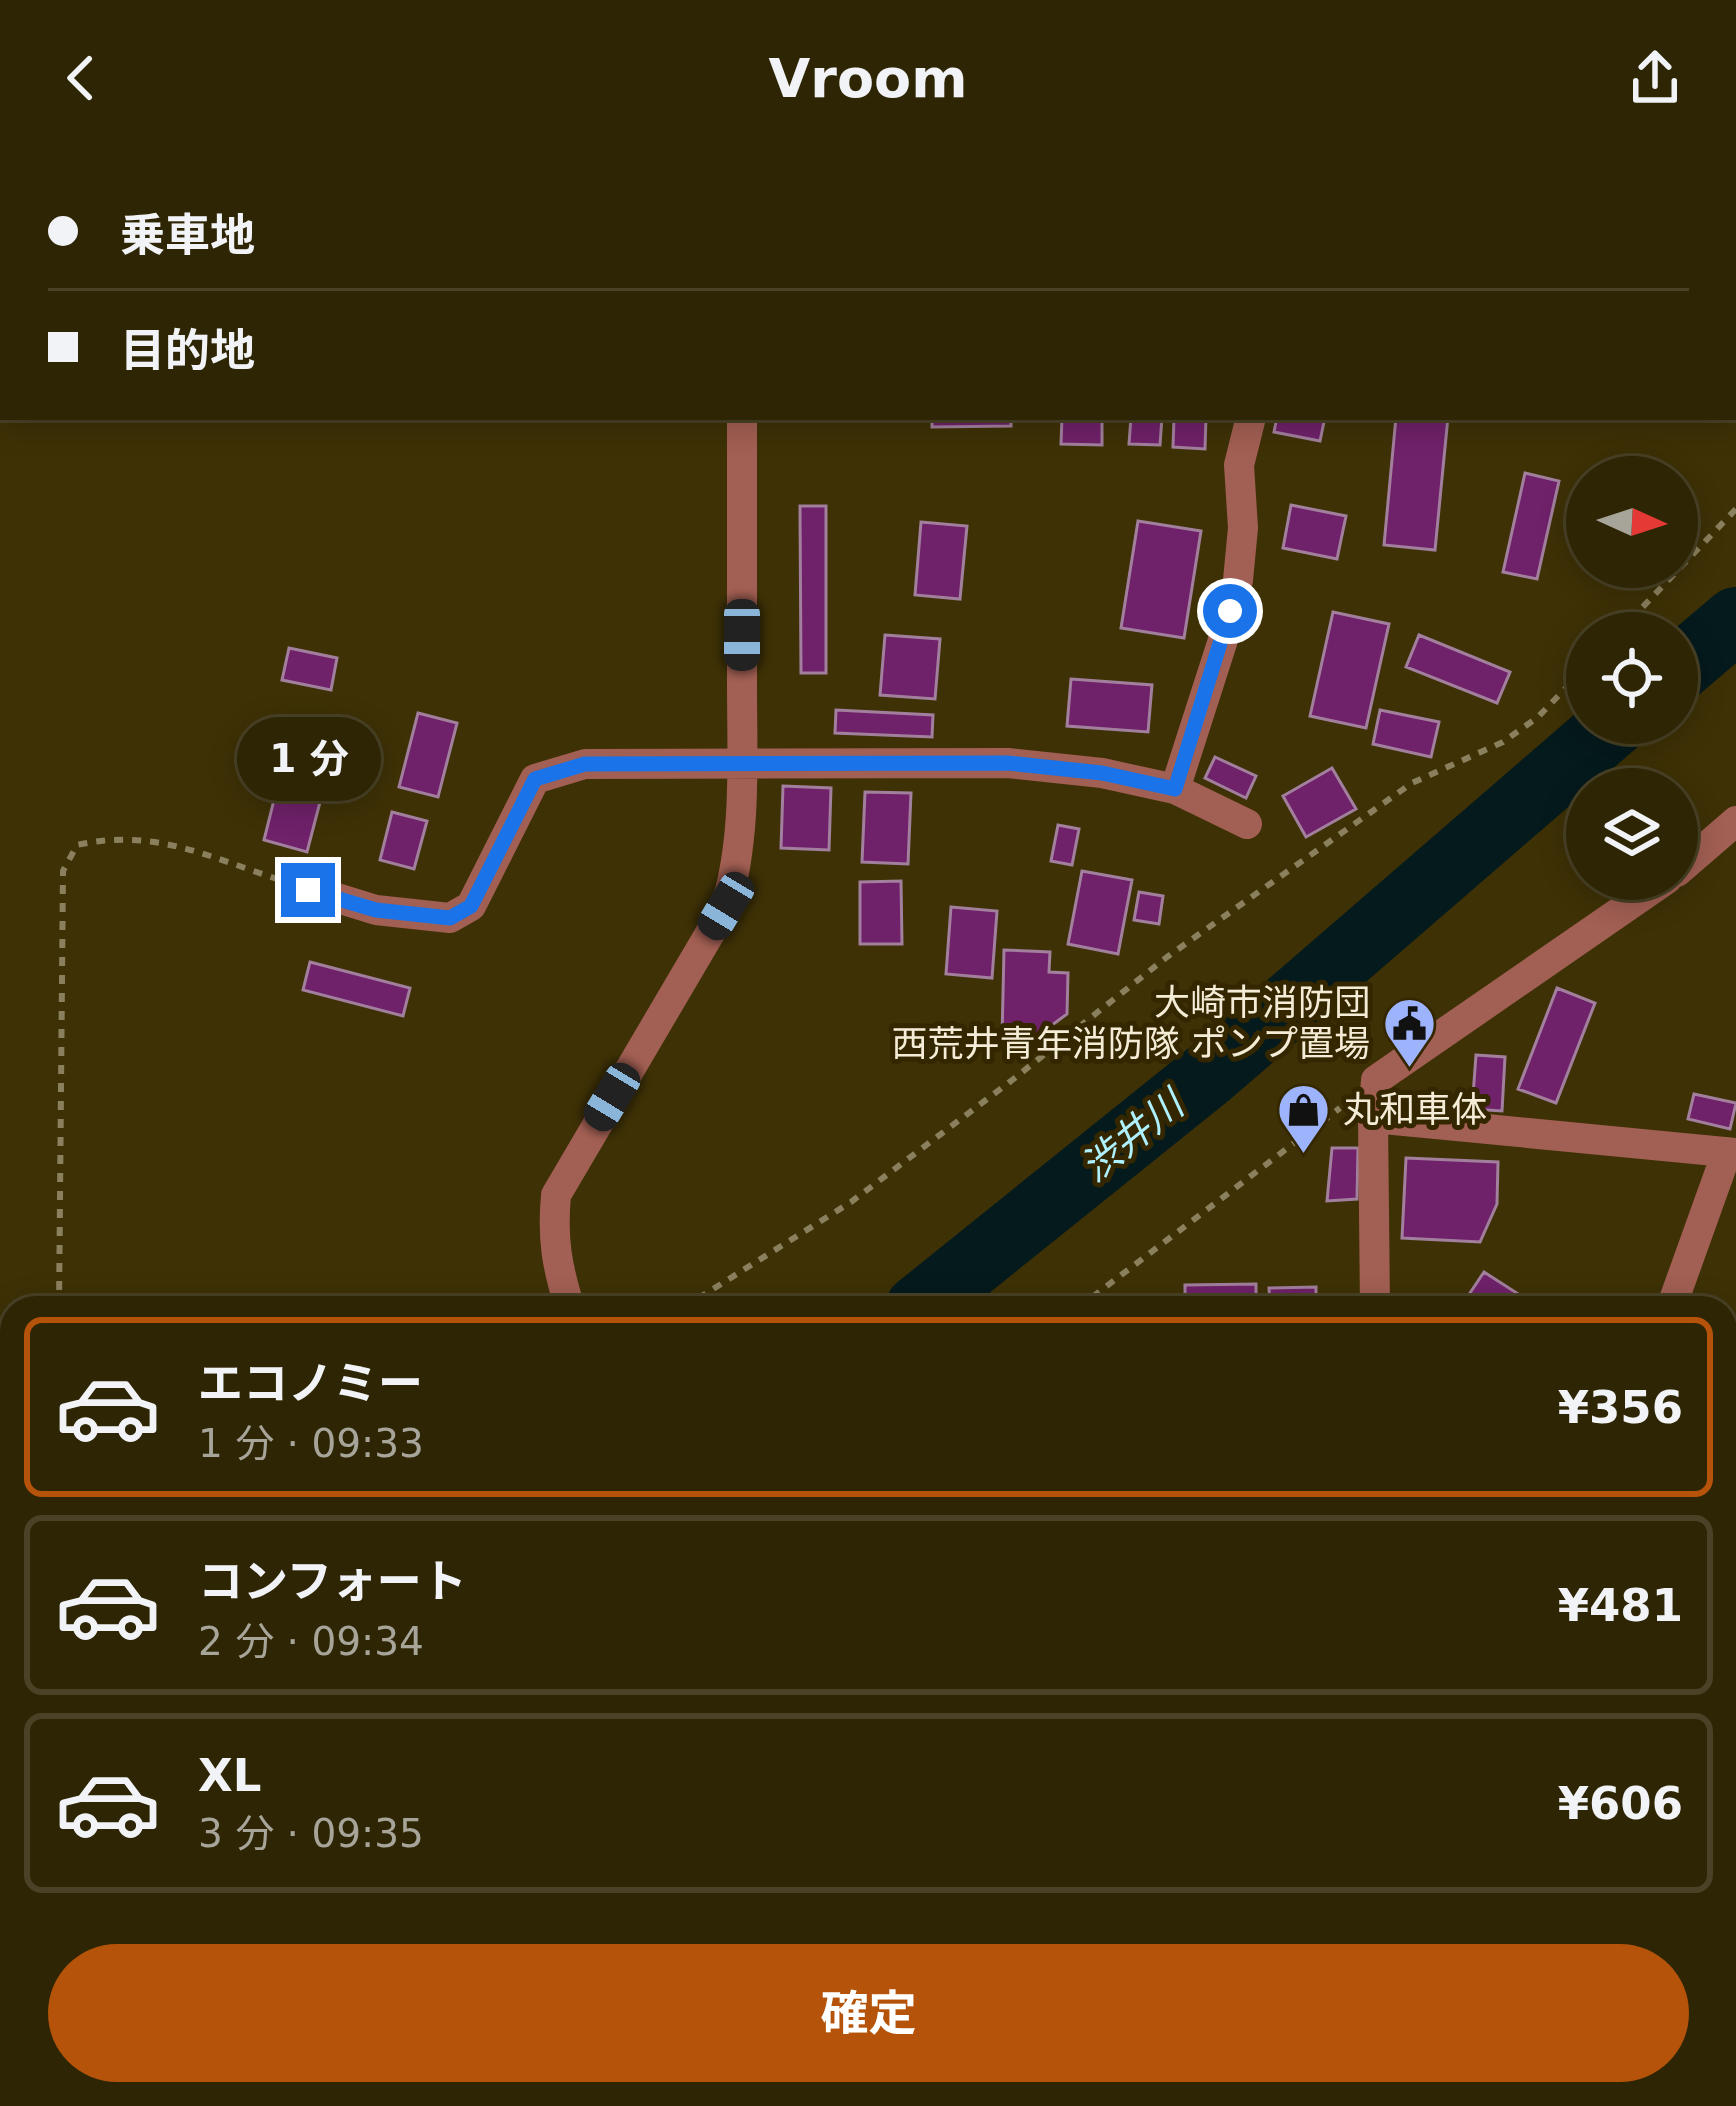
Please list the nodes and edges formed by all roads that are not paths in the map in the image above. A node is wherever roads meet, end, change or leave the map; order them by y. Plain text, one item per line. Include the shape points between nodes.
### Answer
1 (742, 420) edge
2 (1250, 420) edge
3 (742, 765) junction
4 (1175, 789) junction
5 (1736, 821) edge
6 (1247, 824) dead end
7 (1698, 854) edge
8 (308, 890) road end
9 (1637, 900) edge
10 (1373, 1118) junction
11 (1732, 1153) edge
12 (566, 1296) edge
13 (1375, 1296) edge
14 (1676, 1296) edge

1 - 3 street
2 - 4 street via 1239,465 1238,580
3 - 4 street via 1008,763
3 - 8 street via 585,764 535,779 471,906 450,918 376,910
3 - 12 street via 740,842 726,906 556,1196 556,1264
4 - 6 street
5 - 7 street
9 - 10 street via 1376,1080
10 - 11 street
10 - 13 street
11 - 14 street

